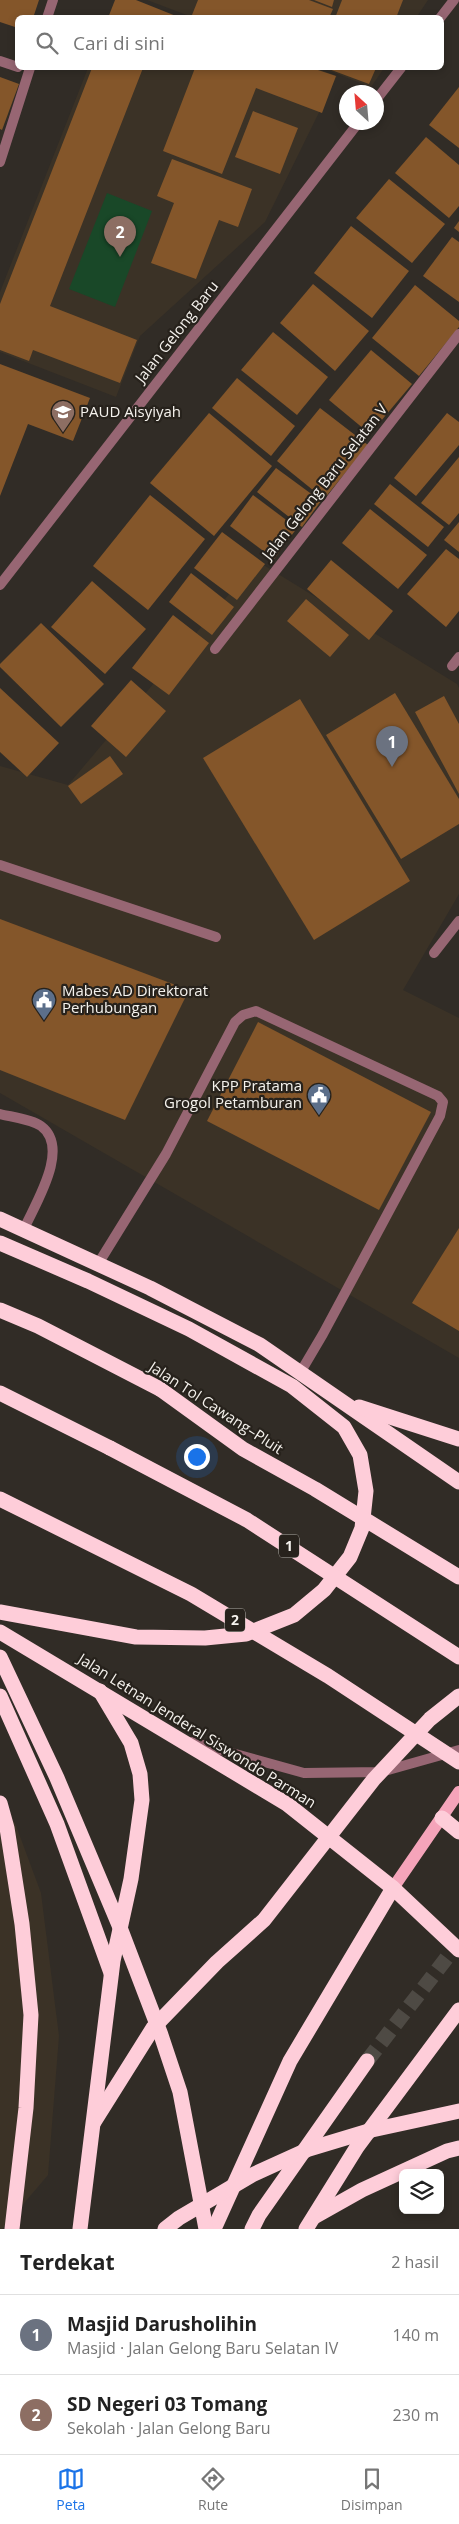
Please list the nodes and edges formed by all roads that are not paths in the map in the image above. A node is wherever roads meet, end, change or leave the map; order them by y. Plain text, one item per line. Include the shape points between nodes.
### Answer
1 (52, 0) edge
2 (454, 0) edge
3 (48, 15) edge
4 (442, 15) edge
5 (0, 61) edge
6 (15, 65) edge
7 (23, 70) edge
8 (399, 70) edge
9 (384, 90) edge
10 (353, 130) edge
11 (0, 162) edge
12 (459, 334) edge
13 (0, 585) edge
14 (215, 649) dead end
15 (459, 657) edge
16 (452, 666) dead end
17 (0, 865) edge
18 (459, 921) edge
19 (216, 937) dead end
20 (434, 953) dead end
21 (0, 1114) edge
22 (0, 1219) edge
23 (24, 1229) junction
24 (0, 1243) edge
25 (98, 1264) junction
26 (0, 1310) edge
27 (300, 1373) junction
28 (0, 1393) edge
29 (343, 1402) junction
30 (459, 1439) edge
31 (459, 1482) edge
32 (0, 1499) edge
33 (459, 1577) edge
34 (0, 1612) edge
35 (0, 1632) edge
36 (0, 1657) edge
37 (459, 1658) edge
38 (99, 1690) junction
39 (0, 1696) edge
40 (459, 1696) edge
41 (181, 1739) junction
42 (459, 1750) edge
43 (459, 1762) edge
44 (381, 1772) junction
45 (459, 1792) edge
46 (0, 1803) edge
47 (442, 1818) junction
48 (459, 1832) edge
49 (328, 1835) junction
50 (393, 1888) junction
51 (459, 1950) edge
52 (113, 1977) junction
53 (459, 2010) edge
54 (367, 2062) tunnel mouth
55 (459, 2111) edge
56 (94, 2122) junction
57 (459, 2148) edge
58 (309, 2224) edge
59 (12, 2229) edge
60 (80, 2229) edge
61 (166, 2229) edge
62 (206, 2229) edge
63 (214, 2229) edge
64 (252, 2229) edge

1 - 3 street
2 - 4 street
5 - 6 street
7 - 11 street
8 - 9 street
10 - 13 street, Jalan Gelong Baru
12 - 14 street, Jalan Gelong Baru Selatan V
15 - 16 street
17 - 19 street
18 - 20 street
21 - 23 street via 40,1126 52,1138 53,1164
22 - 23 highway
23 - 25 highway
24 - 34 highway via 88,1280 189,1329 292,1386 344,1427 360,1455 366,1491 362,1528 350,1557 324,1590 294,1615 246,1634 205,1638 136,1637
25 - 27 highway via 260,1345
25 - 27 street via 166,1154 235,1022 243,1015 256,1011 438,1096 443,1102 440,1116
26 - 33 highway, Jalan Tol Cawang–Pluit, bridge via 160,1389 243,1449
27 - 29 highway
28 - 37 highway, 1, bridge via 247,1520
29 - 30 highway
29 - 31 highway
32 - 43 highway, 2, bridge via 191,1594 328,1676
35 - 38 highway, Jalan Letnan Jenderal Siswondo Parman
36 - 62 highway, bridge via 57,1778 161,2035 180,2092
38 - 41 highway, Jalan Letnan Jenderal Siswondo Parman
38 - 52 highway via 131,1743 140,1774 142,1800 131,1880 113,1961
39 - 52 highway via 57,1824
40 - 44 highway via 430,1720
41 - 44 street via 304,1773
41 - 49 highway, Jalan Letnan Jenderal Siswondo Parman via 286,1804
42 - 44 street
44 - 49 highway
45 - 47 main road
46 - 59 highway via 8,1828 21,1914 31,2015 26,2108
47 - 48 highway
47 - 50 main road
49 - 50 highway, Jalan Letnan Jenderal Siswondo Parman
49 - 56 highway via 264,1920 217,1962 153,2028
50 - 51 highway, Jalan Letnan Jenderal Siswondo Parman
50 - 63 highway via 290,2060
52 - 56 highway
53 - 58 highway via 357,2147
54 - 64 highway
55 - 61 highway, bridge via 372,2130 309,2149 252,2175 178,2218
56 - 60 highway
57 - 58 highway via 362,2190

